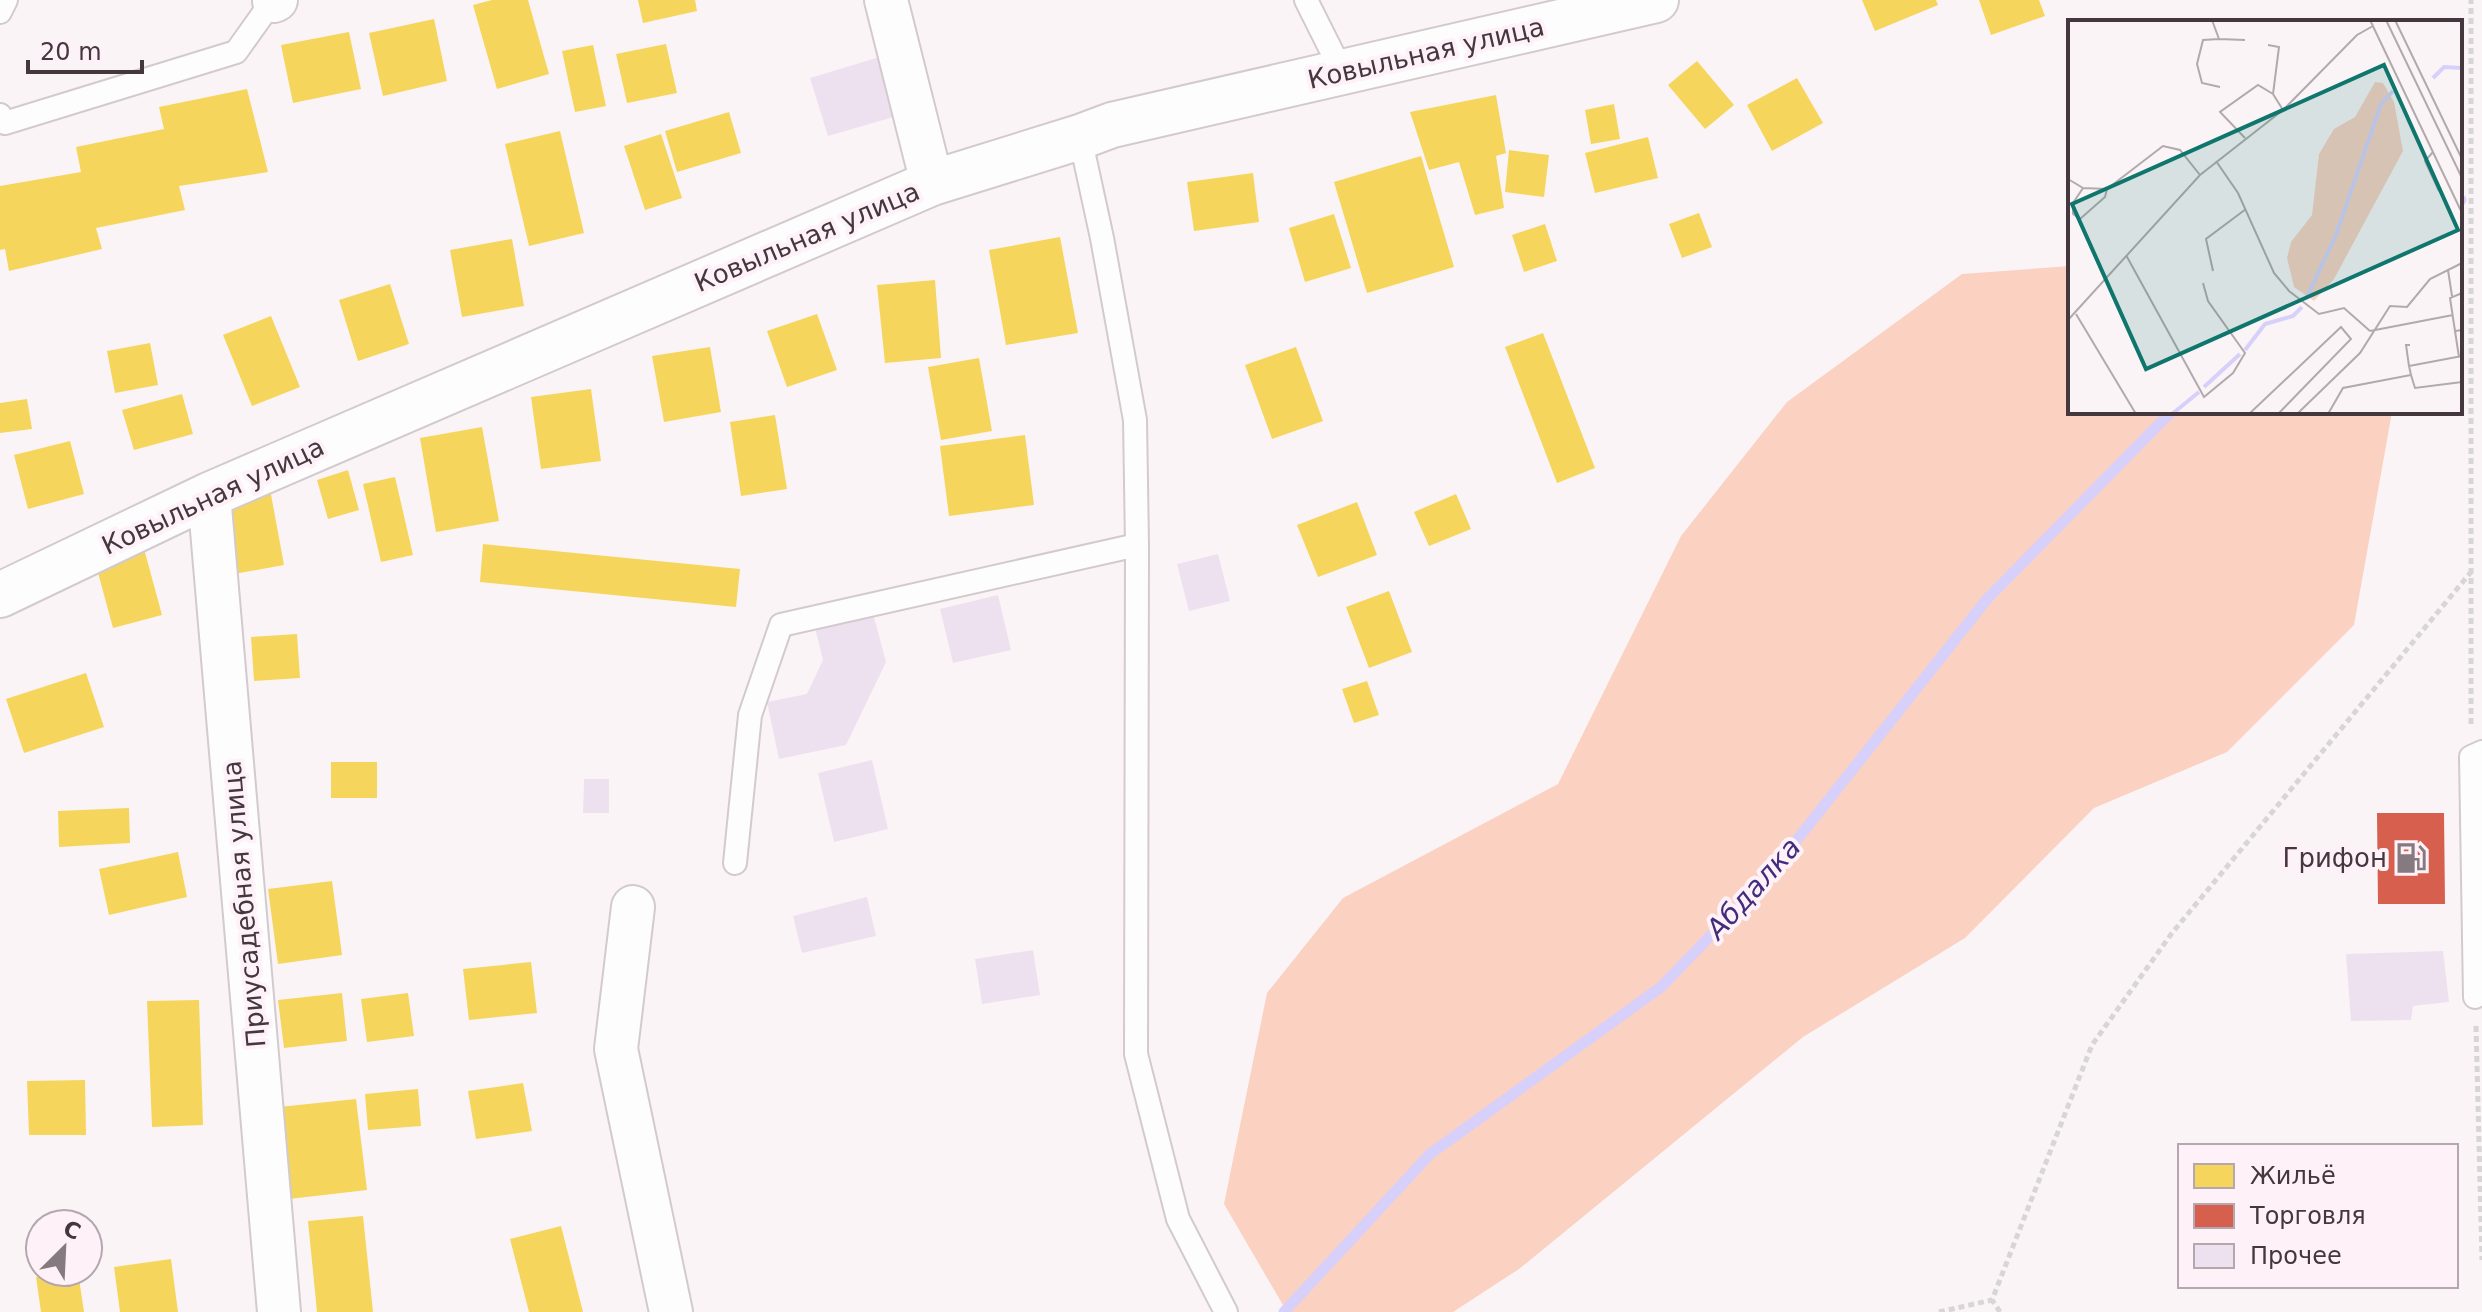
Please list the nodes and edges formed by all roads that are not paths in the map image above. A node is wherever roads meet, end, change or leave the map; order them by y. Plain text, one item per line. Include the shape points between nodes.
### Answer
1 (6, 0) edge
2 (274, 0) edge
3 (886, 0) edge
4 (1306, 0) edge
5 (1656, 0) edge
6 (0, 12) edge
7 (1342, 72) junction
8 (0, 115) edge
9 (1080, 137) junction
10 (932, 183) junction
11 (209, 495) junction
12 (1137, 545) junction
13 (0, 595) edge
14 (2476, 754) edge
15 (735, 863) dead end
16 (633, 907) dead end
17 (2478, 941) edge
18 (2475, 997) road end
19 (279, 1312) edge
20 (671, 1312) edge
21 (1226, 1312) edge

1 - 6 lane
2 - 8 lane via 236,52 5,123
3 - 10 street
4 - 7 lane
5 - 7 street, Ковыльная улица
7 - 9 street, Ковыльная улица
9 - 10 street, Ковыльная улица
9 - 12 lane via 1135,420
10 - 11 street, Ковыльная улица
11 - 13 street, Ковыльная улица
11 - 19 street, Приусадебная улица
12 - 15 lane via 781,625 750,715
12 - 21 lane via 1136,1054 1178,1219
14 - 17 lane
16 - 20 street via 616,1049
17 - 18 lane

